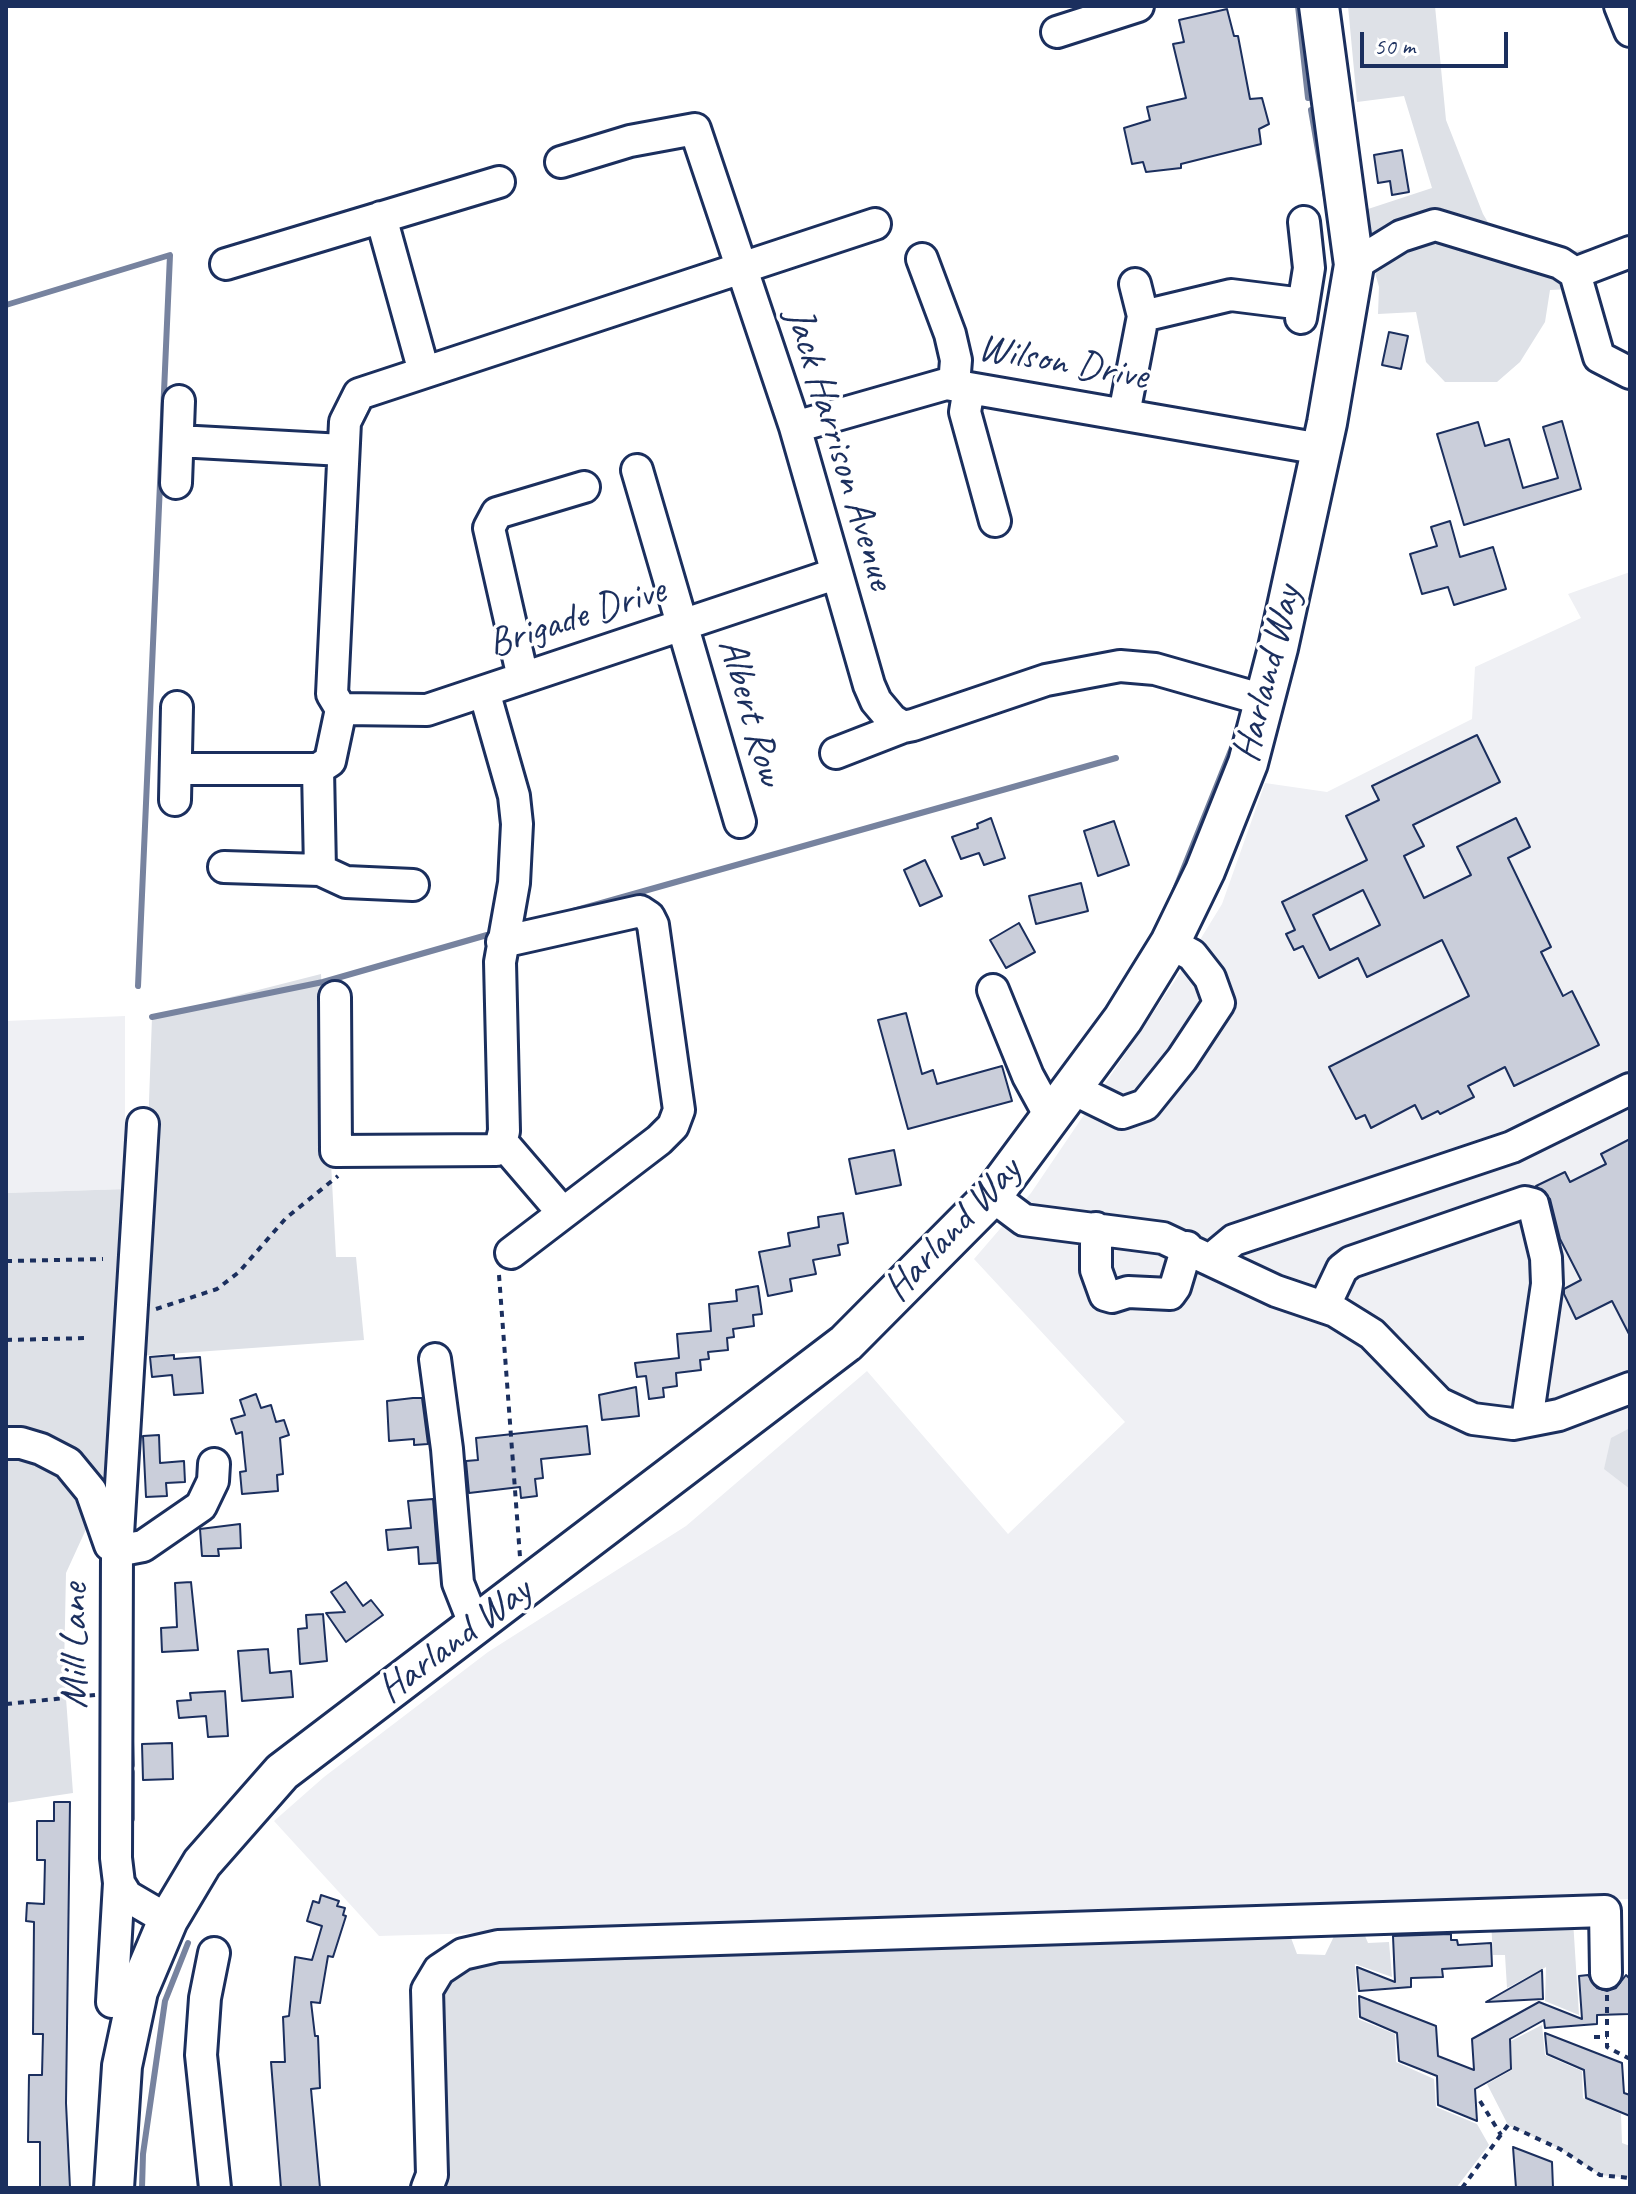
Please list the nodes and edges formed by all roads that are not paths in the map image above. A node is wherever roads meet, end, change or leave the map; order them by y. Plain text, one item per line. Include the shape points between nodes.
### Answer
1 (1138, 6) edge
2 (1319, 6) edge
3 (1620, 6) edge
4 (1630, 31) edge
5 (1057, 32) dead end
6 (561, 162) dead end
7 (499, 182) dead end
8 (381, 217) junction
9 (1304, 222) dead end
10 (875, 224) dead end
11 (1630, 252) edge
12 (922, 259) dead end
13 (226, 264) dead end
14 (1354, 265) junction
15 (742, 267) junction
16 (1575, 273) junction
17 (1135, 284) dead end
18 (1143, 316) junction
19 (424, 372) junction
20 (1630, 373) edge
21 (962, 386) junction
22 (179, 401) dead end
23 (1124, 414) junction
24 (795, 427) junction
25 (178, 441) junction
26 (1321, 449) junction
27 (343, 450) junction
28 (637, 470) dead end
29 (176, 483) dead end
30 (584, 487) dead end
31 (995, 521) dead end
32 (835, 574) junction
33 (683, 624) junction
34 (523, 678) junction
35 (484, 691) junction
36 (1264, 700) junction
37 (177, 707) dead end
38 (341, 709) junction
39 (903, 727) junction
40 (836, 753) dead end
41 (176, 769) junction
42 (318, 769) junction
43 (175, 800) dead end
44 (740, 822) dead end
45 (224, 867) dead end
46 (320, 870) junction
47 (413, 885) dead end
48 (502, 942) junction
49 (1170, 943) junction
50 (993, 990) dead end
51 (335, 997) dead end
52 (1628, 1093) edge
53 (1062, 1104) junction
54 (143, 1124) dead end
55 (502, 1142) junction
56 (992, 1196) junction
57 (563, 1213) junction
58 (1096, 1228) junction
59 (511, 1253) road end
60 (1199, 1253) junction
61 (1324, 1307) junction
62 (435, 1359) dead end
63 (1630, 1388) edge
64 (1527, 1421) junction
65 (6, 1443) edge
66 (214, 1464) dead end
67 (117, 1551) junction
68 (475, 1626) junction
69 (119, 1883) junction
70 (168, 1920) junction
71 (214, 1953) dead end
72 (1606, 1973) road end
73 (112, 2002) dead end
74 (114, 2188) edge
75 (215, 2188) edge
76 (427, 2188) edge

1 - 5 street
2 - 14 main road, Harland Way
3 - 4 street
6 - 15 street via 695,129
7 - 8 street
8 - 13 street
8 - 19 street
9 - 18 street via 1309,268 1302,311 1231,295
10 - 15 street
11 - 16 street
12 - 21 street via 950,334
14 - 16 street via 1401,236 1435,225 1560,263
14 - 26 main road, Harland Way
15 - 19 street, Jack Harrison Avenue
15 - 24 street, Jack Harrison Avenue
16 - 20 street via 1599,357
17 - 18 street
18 - 23 street
19 - 27 street, Jack Harrison Avenue via 359,394 345,422
21 - 23 street, Wilson Drive
21 - 24 street, Wilson Drive via 931,386
21 - 31 street
22 - 25 street
23 - 26 street, Wilson Drive
24 - 32 street, Jack Harrison Avenue
25 - 27 street
25 - 29 street
26 - 36 main road, Harland Way
27 - 38 street via 332,694
28 - 33 street, Albert Row
30 - 34 street via 497,513 489,528
32 - 33 street, Brigade Drive
32 - 39 street, Jack Harrison Avenue via 876,701
33 - 34 street, Brigade Drive
33 - 44 street, Albert Row
34 - 35 street, Brigade Drive
35 - 38 street, Brigade Drive via 427,710
35 - 48 street via 511,783 517,824 514,883
36 - 39 street via 1155,669 1120,666 1046,680
36 - 49 main road, Harland Way via 1248,763
37 - 41 street
38 - 42 street via 330,761
39 - 40 street
41 - 42 street
41 - 43 street
42 - 46 street
45 - 46 street
46 - 47 street via 346,882
48 - 55 street
48 - 57 street via 640,911 653,925 679,1110 659,1140
49 - 53 main road, Harland Way
49 - 53 street via 1192,955 1210,978 1219,1003 1182,1059 1145,1105 1122,1113
50 - 53 street via 1028,1076
51 - 55 street via 336,1151 496,1150
52 - 60 street via 1512,1147
53 - 56 main road, Harland Way
54 - 67 street
55 - 57 street
56 - 58 street via 1024,1220
56 - 68 main road, Harland Way via 846,1343
57 - 59 street
58 - 60 street via 1163,1238
58 - 60 street via 1096,1270 1105,1295 1112,1297 1128,1292 1170,1294
60 - 61 street via 1276,1291
61 - 64 street via 1372,1334 1439,1403 1473,1419
61 - 64 street via 1342,1269 1351,1262 1525,1202 1533,1204 1547,1284
62 - 68 street via 458,1583
63 - 64 street via 1559,1415
65 - 67 street via 41,1449 68,1463 91,1491
66 - 67 street, Mill Lane via 213,1481 201,1506 143,1546
67 - 69 street, Mill Lane
68 - 70 main road, Harland Way via 282,1772 202,1863
69 - 70 street via 127,1896
69 - 73 street, Mill Lane
70 - 74 main road, Harland Way via 128,2028
71 - 75 street via 201,2055
72 - 76 street via 1605,1911 1420,1930 498,1946 463,1954 439,1970 427,1990 432,2175

